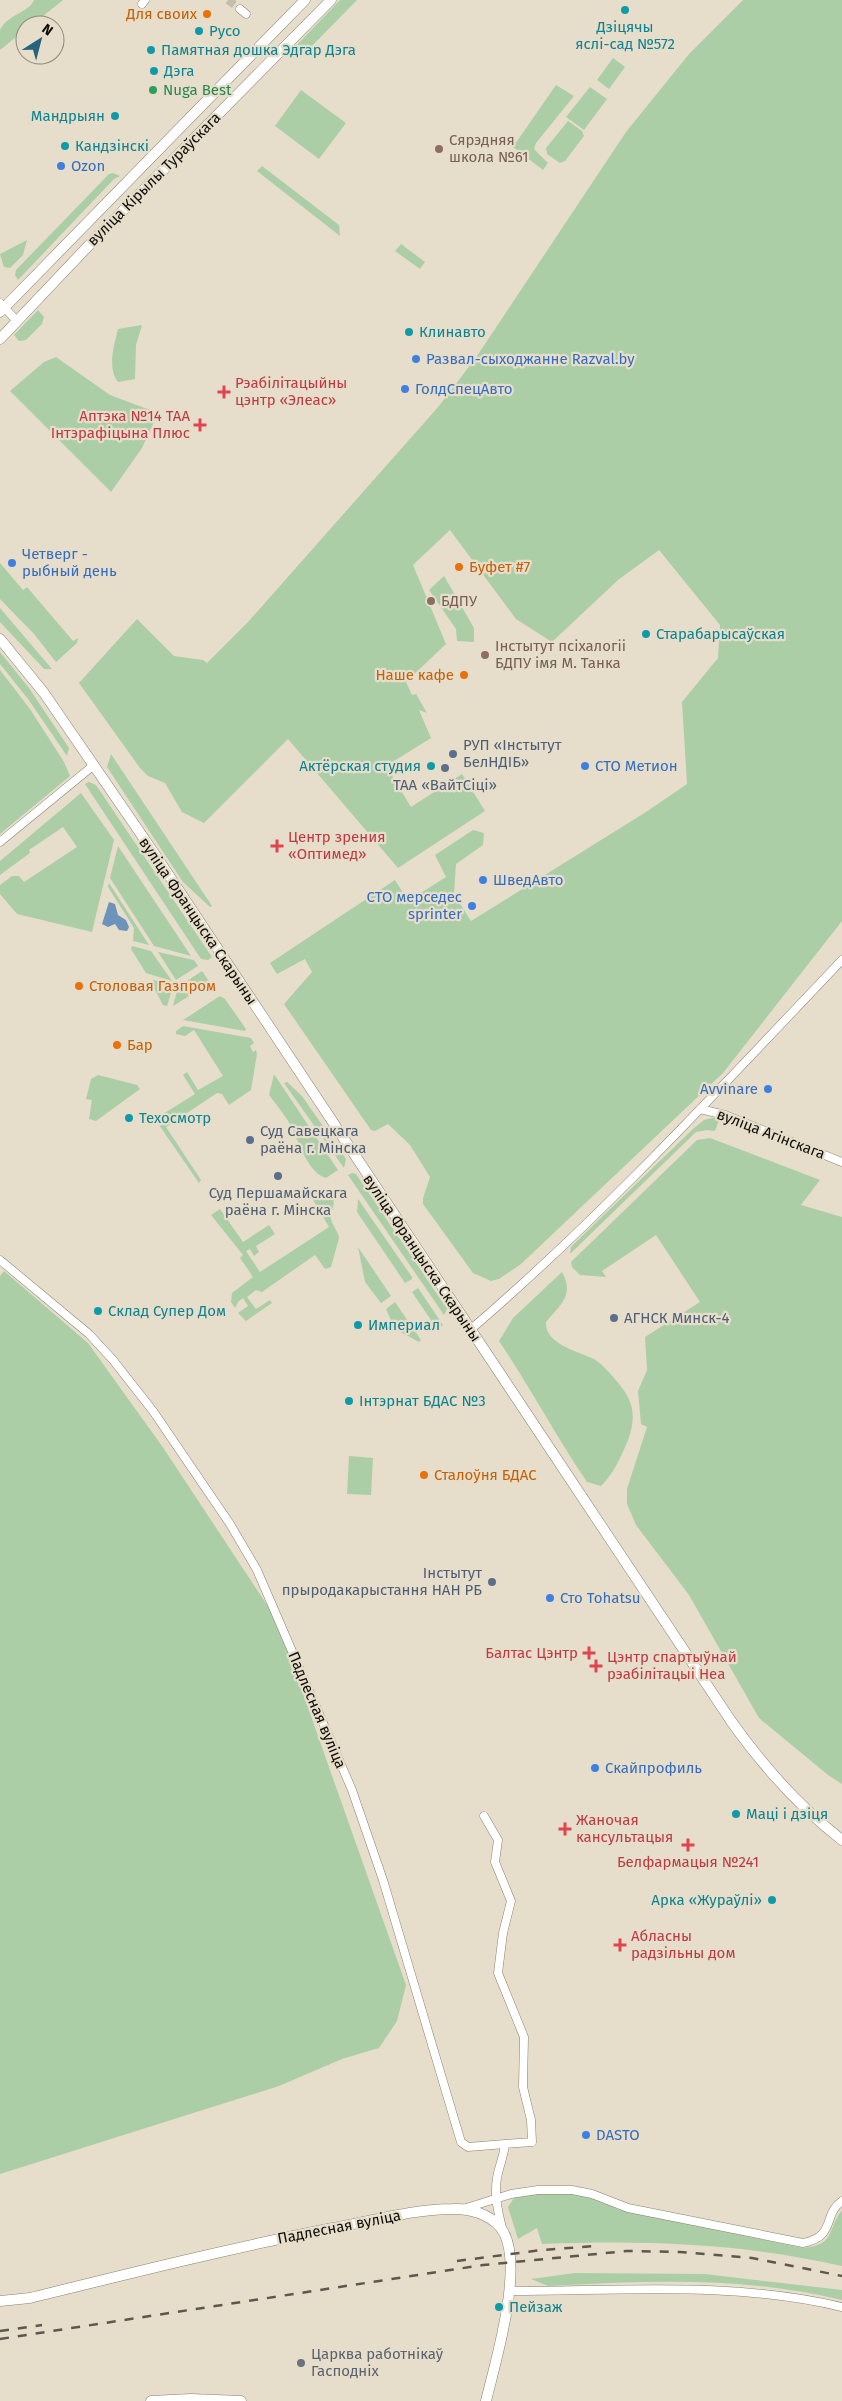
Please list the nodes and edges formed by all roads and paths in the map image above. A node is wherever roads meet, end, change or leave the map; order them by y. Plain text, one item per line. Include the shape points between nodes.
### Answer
1 (305, 0) edge
2 (331, 0) edge
3 (1, 308) edge
4 (17, 321) junction
5 (0, 338) edge
6 (0, 639) edge
7 (94, 764) junction
8 (0, 842) edge
9 (842, 960) edge
10 (700, 1109) junction
11 (842, 1162) edge
12 (0, 1260) edge
13 (470, 1330) junction
14 (484, 1816) dead end
15 (842, 1840) edge
16 (506, 2144) junction
17 (495, 2199) junction
18 (842, 2201) edge
19 (463, 2209) junction
20 (502, 2229) junction
21 (510, 2291) junction
22 (0, 2301) edge
23 (842, 2307) edge
24 (151, 2401) edge
25 (241, 2401) edge
26 (486, 2401) edge

1 - 3 main road, вуліца Кірылы Тураўскага
2 - 4 main road, вуліца Кірылы Тураўскага
3 - 4 street
4 - 5 main road, вуліца Кірылы Тураўскага
6 - 7 main road, вуліца Францыска Скарыны via 31,675
7 - 8 street
7 - 13 main road, вуліца Францыска Скарыны
9 - 10 street
10 - 11 street, вуліца Агінскага via 725,1115
10 - 13 street via 524,1283
12 - 16 street, Падлесная вуліца via 89,1334 108,1354 153,1411 244,1546 352,1790 383,1880 461,2142 468,2147
13 - 15 main road, вуліца Францыска Скарыны via 749,1746 801,1805
14 - 16 street, Падлесная вуліца via 498,1840 495,1862 511,1901 502,1933 498,1974 524,2038 523,2087 532,2120 532,2142
16 - 17 street
17 - 18 street via 538,2190 572,2190 628,2208 803,2243 815,2241 823,2234 834,2208
17 - 19 street
17 - 20 street
19 - 20 main road, Падлесная вуліца via 485,2215
19 - 22 main road, Падлесная вуліца via 429,2210 244,2246 30,2298
20 - 21 main road via 511,2268
21 - 23 street via 714,2289 776,2295
21 - 26 main road
24 - 25 main road

